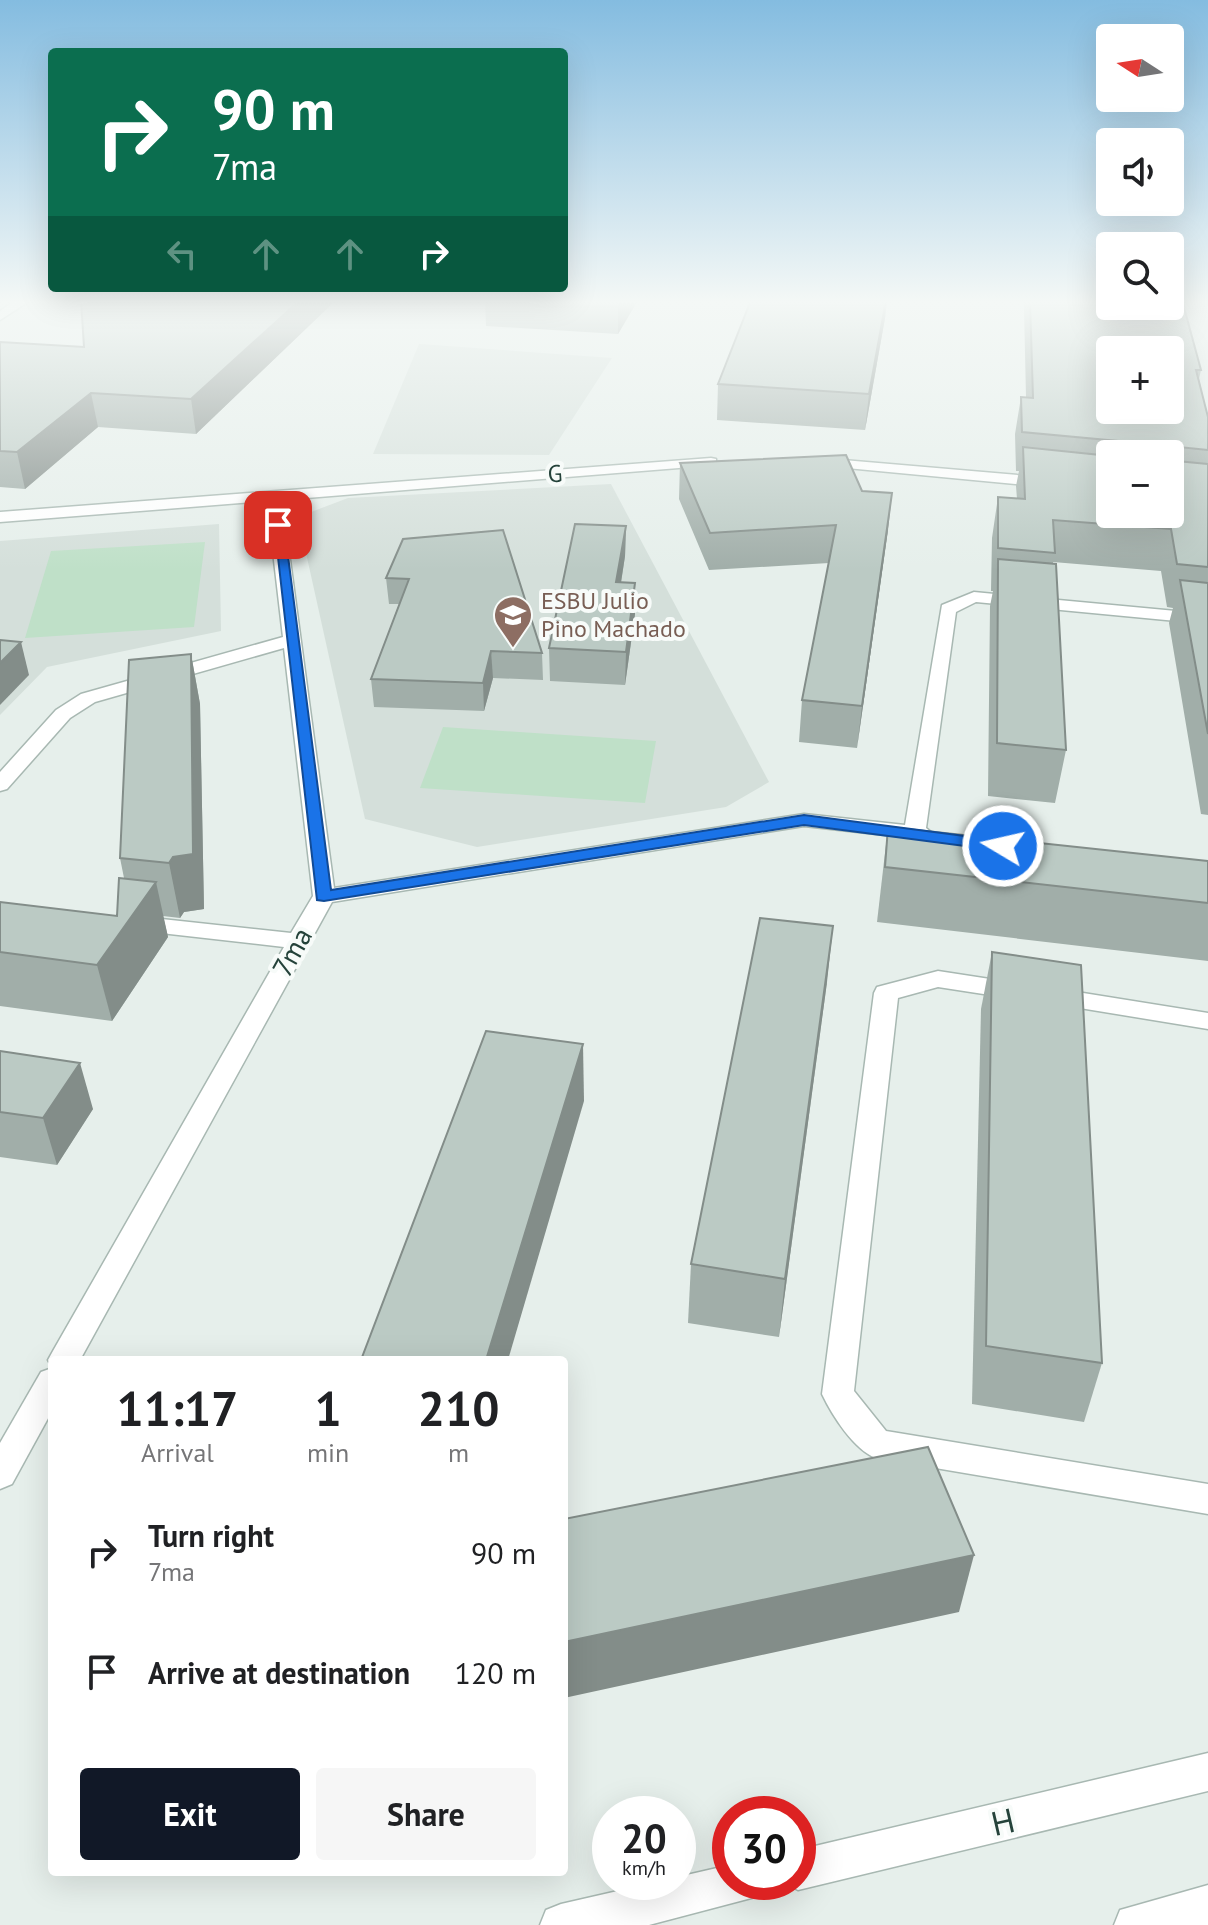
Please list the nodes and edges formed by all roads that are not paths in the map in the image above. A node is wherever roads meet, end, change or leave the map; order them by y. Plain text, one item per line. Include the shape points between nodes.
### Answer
1 (722, 461) edge
2 (797, 461) edge
3 (1096, 487) edge
4 (274, 496) junction
5 (0, 517) edge
6 (1208, 619) edge
7 (292, 640) junction
8 (0, 785) edge
9 (915, 832) junction
10 (946, 837) edge
11 (324, 896) junction
12 (110, 921) edge
13 (298, 941) junction
14 (1208, 1021) edge
15 (66, 1356) edge
16 (48, 1388) edge
17 (0, 1474) edge
18 (1208, 1499) edge
19 (1208, 1772) edge
20 (816, 1866) edge
21 (712, 1890) edge
22 (1208, 1906) edge
23 (561, 1925) edge
24 (1135, 1925) edge

1 - 4 street, G
2 - 3 street
4 - 5 street, G
4 - 7 street, 7ma
6 - 9 street via 974,597 948,609
7 - 8 street via 88,698 63,714
7 - 11 street, 7ma
9 - 10 street
9 - 11 street via 804,820
11 - 13 street, 7ma
12 - 13 street
13 - 15 street, 7ma
14 - 18 street via 938,979 886,993 838,1394 876,1444
16 - 17 street
19 - 20 street, H
21 - 23 street
22 - 24 street

